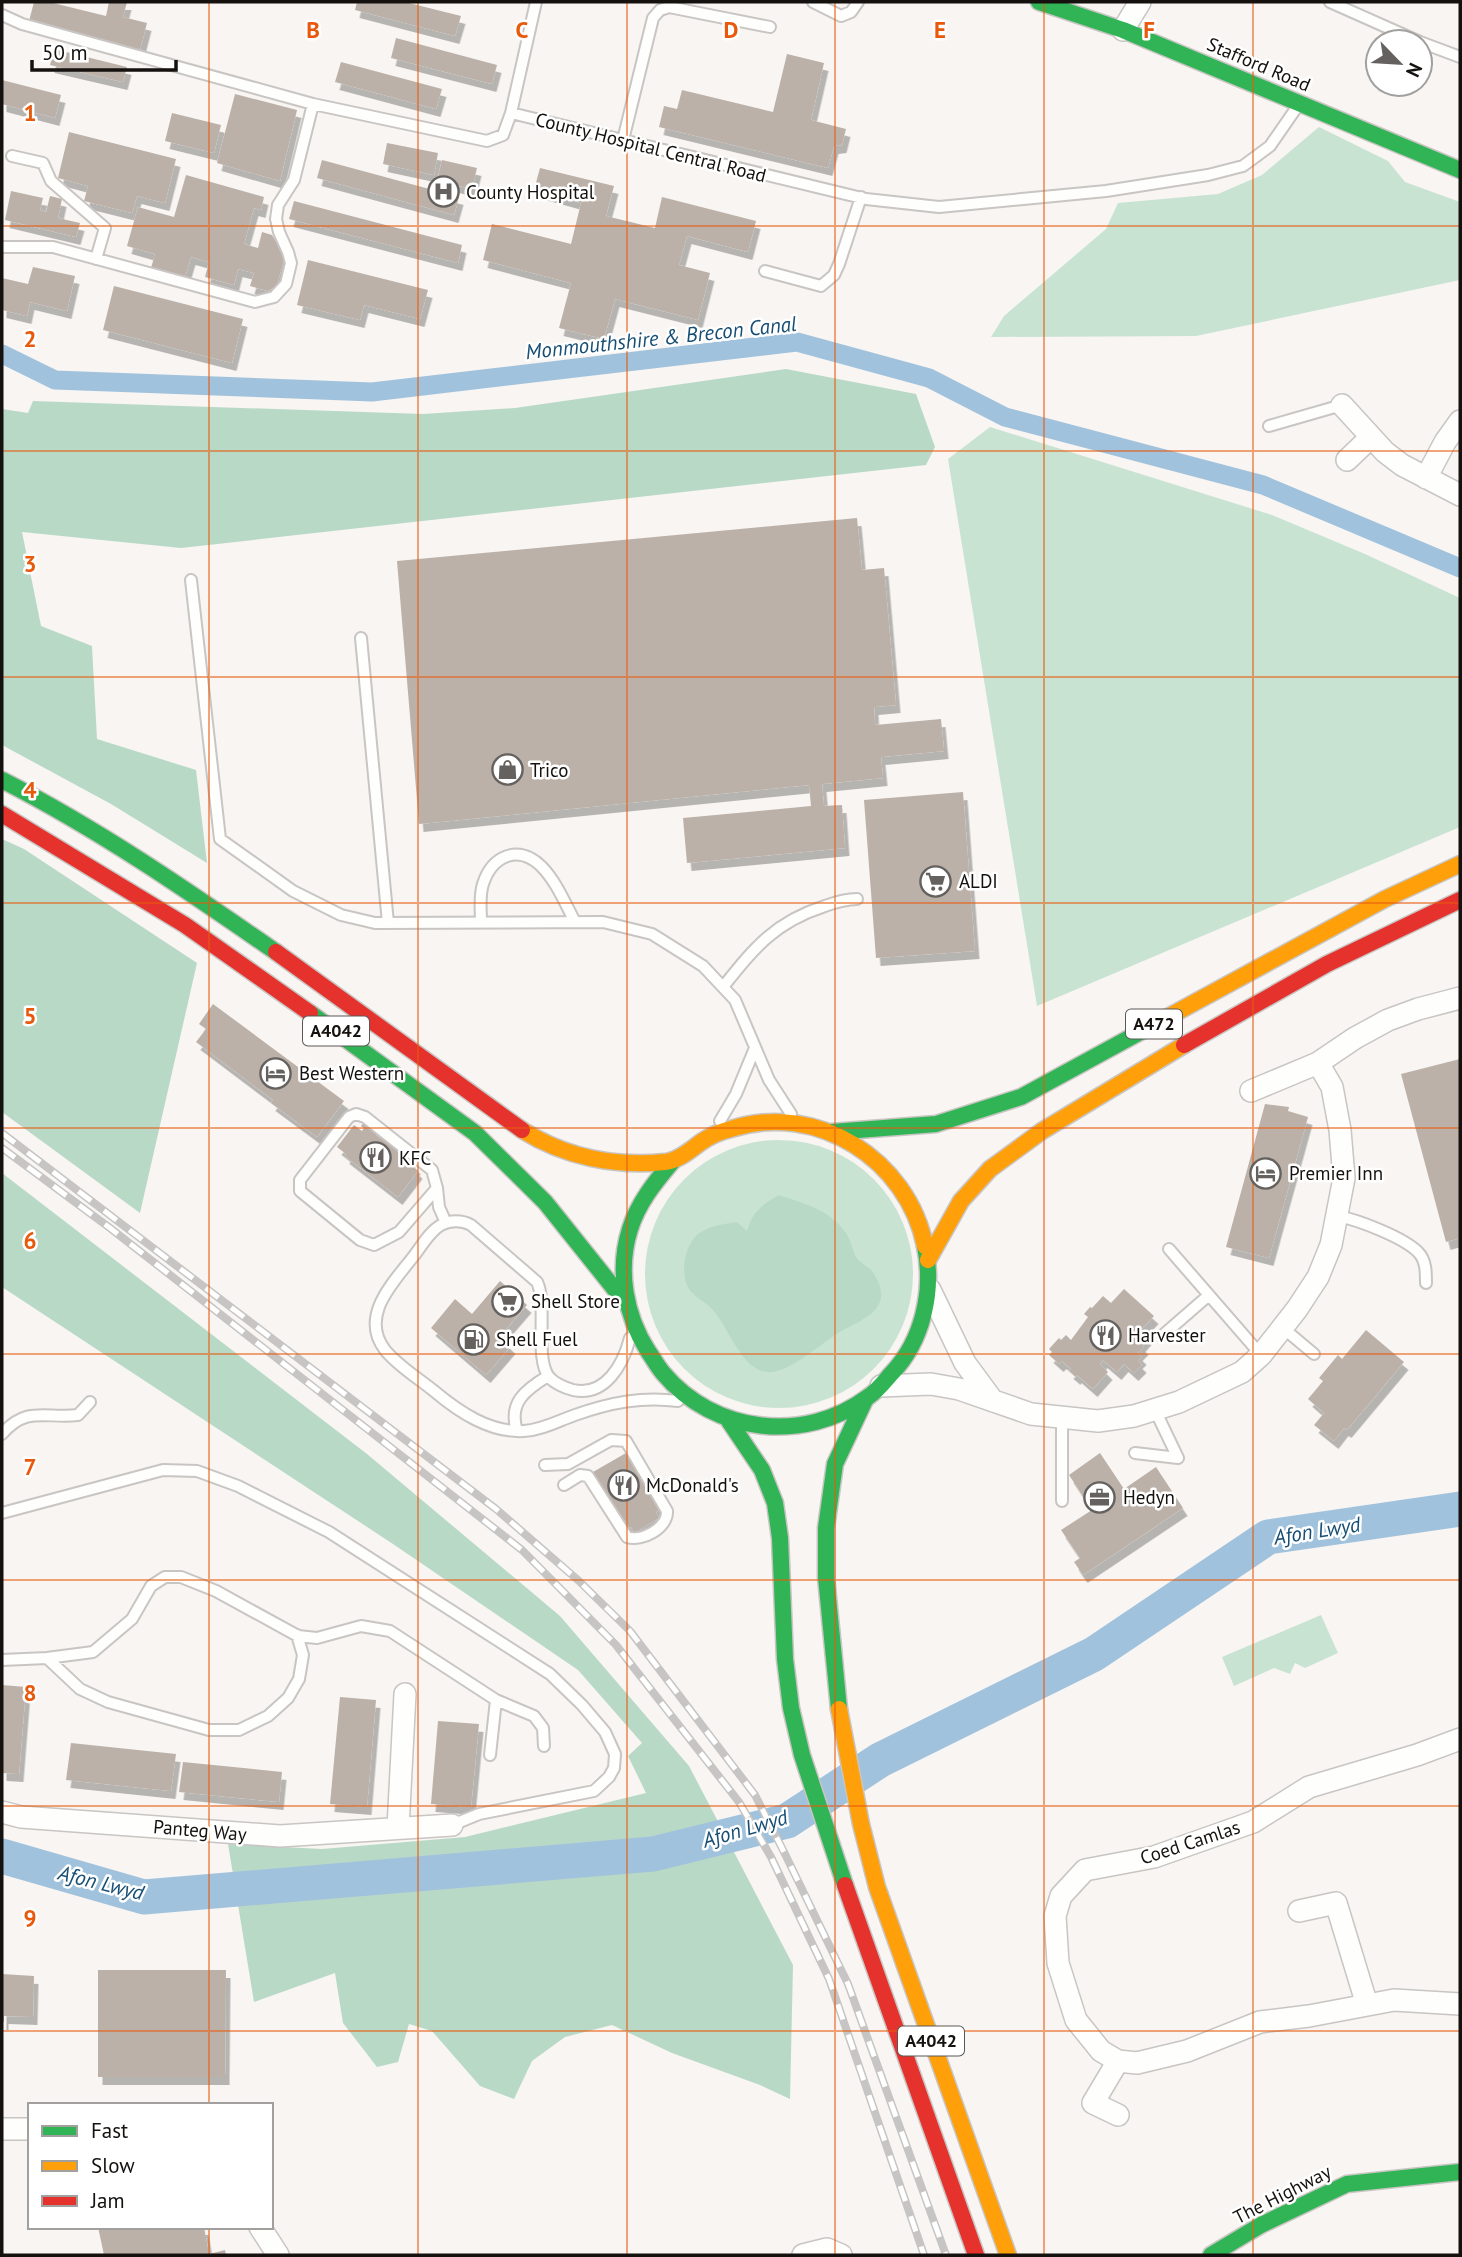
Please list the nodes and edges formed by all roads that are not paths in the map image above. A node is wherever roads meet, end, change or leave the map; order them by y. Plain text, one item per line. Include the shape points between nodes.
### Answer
1 (536, 2) edge
2 (813, 2) edge
3 (858, 2) edge
4 (1039, 2) edge
5 (1140, 2) edge
6 (1330, 2) edge
7 (2, 15) edge
8 (770, 27) dead end
9 (1388, 28) edge
10 (1124, 30) junction
11 (1434, 47) edge
12 (1460, 57) edge
13 (313, 104) junction
14 (1299, 104) junction
15 (511, 113) junction
16 (623, 140) junction
17 (12, 156) dead end
18 (1460, 170) edge
19 (861, 197) junction
20 (2, 247) edge
21 (96, 259) junction
22 (765, 271) dead end
23 (1342, 405) joint
24 (1460, 421) edge
25 (1269, 426) dead end
26 (1371, 437) junction
27 (1347, 460) dead end
28 (1426, 478) junction
29 (1460, 495) edge
30 (191, 580) dead end
31 (360, 638) dead end
32 (2, 780) edge
33 (2, 814) edge
34 (1460, 864) edge
35 (857, 899) dead end
36 (1460, 900) edge
37 (481, 922) junction
38 (575, 922) junction
39 (388, 923) junction
40 (723, 987) junction
41 (1460, 998) edge
42 (755, 1048) junction
43 (1318, 1063) junction
44 (1251, 1090) dead end
45 (796, 1122) junction
46 (832, 1132) junction
47 (711, 1136) junction
48 (672, 1162) junction
49 (438, 1188) junction
50 (1338, 1216) junction
51 (446, 1223) junction
52 (1169, 1249) dead end
53 (928, 1260) junction
54 (1426, 1283) dead end
55 (929, 1286) junction
56 (1209, 1295) junction
57 (625, 1302) junction
58 (633, 1325) junction
59 (1283, 1328) junction
60 (1164, 1335) dead end
61 (1314, 1354) dead end
62 (1261, 1355) junction
63 (548, 1376) junction
64 (873, 1393) junction
65 (993, 1401) junction
66 (90, 1402) dead end
67 (695, 1404) junction
68 (1155, 1410) junction
69 (1062, 1418) junction
70 (729, 1421) junction
71 (517, 1431) junction
72 (2, 1434) edge
73 (1135, 1453) dead end
74 (545, 1465) dead end
75 (564, 1485) dead end
76 (1062, 1501) dead end
77 (2, 1513) edge
78 (297, 1635) junction
79 (47, 1658) junction
80 (2, 1660) edge
81 (404, 1693) dead end
82 (496, 1700) junction
83 (1460, 1739) edge
84 (544, 1746) dead end
85 (490, 1755) dead end
86 (2, 1812) edge
87 (452, 1825) joint
88 (398, 1828) junction
89 (1299, 1911) dead end
90 (1460, 2004) edge
91 (1367, 2005) junction
92 (1118, 2061) junction
93 (1118, 2115) dead end
94 (2, 2129) edge
95 (28, 2129) edge
96 (1460, 2172) edge
97 (261, 2229) edge
98 (278, 2255) edge
99 (803, 2255) edge
100 (841, 2255) edge
101 (976, 2255) edge
102 (1008, 2255) edge
103 (1212, 2255) edge

1 - 15 lane
2 - 3 lane via 841,16
4 - 10 main road, Stafford Road
5 - 10 street
6 - 9 lane
7 - 13 lane, County Hospital Central Road
8 - 16 lane via 669,7 660,10 653,18
10 - 14 main road, Stafford Road
11 - 12 lane
13 - 15 lane, County Hospital Central Road via 487,141 503,135
13 - 21 lane via 294,180 278,205 276,219 291,263 286,284 274,298 255,302
14 - 18 main road, Stafford Road
14 - 19 lane, County Hospital Central Road via 1270,146 1243,166 1208,175 1106,191 939,207
15 - 16 lane, County Hospital Central Road
16 - 19 lane, County Hospital Central Road
17 - 21 lane via 43,163 51,181 105,228
19 - 22 lane via 839,264 821,286
20 - 21 lane via 52,247
23 - 25 lane
23 - 26 street
24 - 28 street
26 - 27 street
26 - 28 street via 1402,466
28 - 29 street
30 - 39 lane via 220,839 293,891 341,915
31 - 39 lane
32 - 48 main road, A4042 via 202,901 551,1147 612,1163
33 - 57 main road, A4042 via 185,925 475,1133 545,1202
34 - 46 main road, A472 via 1385,899 1021,1097 936,1124
35 - 40 lane via 800,914 769,934
36 - 53 main road, A472 via 1266,995 1031,1139 974,1185
37 - 38 lane
37 - 38 lane via 482,887 489,871 512,854 526,856 540,866
37 - 39 lane
38 - 40 lane via 603,922 652,934 703,966
40 - 42 lane via 735,1000
41 - 43 street via 1388,1020
42 - 45 lane
42 - 47 lane via 736,1094
43 - 44 street
43 - 50 street via 1332,1087 1340,1130 1344,1178
45 - 46 main road
45 - 47 main road via 759,1122
46 - 53 main road via 864,1150 898,1182 923,1233
47 - 48 main road
48 - 57 main road via 636,1212 626,1241
49 - 49 lane via 399,1233 374,1245 360,1240 300,1191 299,1180 356,1114 432,1170
49 - 51 lane
50 - 54 lane via 1376,1228 1418,1252 1425,1265
50 - 59 street via 1318,1277
51 - 63 lane via 471,1225 537,1282
51 - 71 lane via 438,1226 383,1297 376,1323 380,1340 397,1362 457,1409
52 - 56 lane
53 - 55 main road
55 - 64 main road via 914,1341 900,1365
55 - 65 street via 965,1363
56 - 60 lane
56 - 62 lane
57 - 58 main road
58 - 63 lane via 623,1360 600,1386 577,1390
58 - 67 main road via 662,1375
59 - 61 lane
59 - 62 street
62 - 68 street via 1242,1372
63 - 71 lane via 515,1404
64 - 65 street via 931,1384
64 - 70 main road via 838,1415 810,1425 769,1429
64 - 102 main road, A4042 via 835,1464 826,1528 840,1724 877,1887
65 - 69 street via 1031,1414
66 - 72 lane via 78,1415 25,1416
67 - 70 main road
67 - 71 lane via 630,1400 542,1428
68 - 69 street via 1098,1421
68 - 73 lane via 1178,1458
69 - 76 lane
70 - 101 main road, A4042 via 762,1470 775,1503 785,1659 802,1755
74 - 75 lane via 568,1464 611,1440 626,1441 667,1511 667,1520 639,1539 627,1537 588,1476 580,1475
77 - 87 lane via 163,1470 197,1471 238,1486 328,1532 550,1674 605,1732 615,1754 609,1777 594,1791 480,1814
78 - 79 lane via 216,1591 181,1577 165,1577 151,1586 132,1619 93,1652
78 - 79 lane via 303,1655 299,1679 288,1698 268,1716 239,1730 209,1730 108,1702 80,1689
78 - 82 lane via 317,1638 361,1626 390,1631
79 - 80 lane
81 - 88 street
82 - 84 lane via 534,1716 543,1728
82 - 85 lane
83 - 92 street, Coed Camlas via 1308,1787 1253,1822 1154,1857 1085,1870 1071,1882 1055,1916 1058,1963 1076,2020 1101,2051
86 - 88 street, Panteg Way via 280,1836
87 - 88 street, Panteg Way
89 - 91 street via 1336,1903
90 - 91 street via 1394,2000
91 - 92 street via 1260,2022 1187,2051 1138,2063
92 - 93 street via 1093,2103
94 - 95 street
96 - 103 main road, The Highway via 1347,2184 1261,2225
97 - 98 street
99 - 100 street via 827,2249

